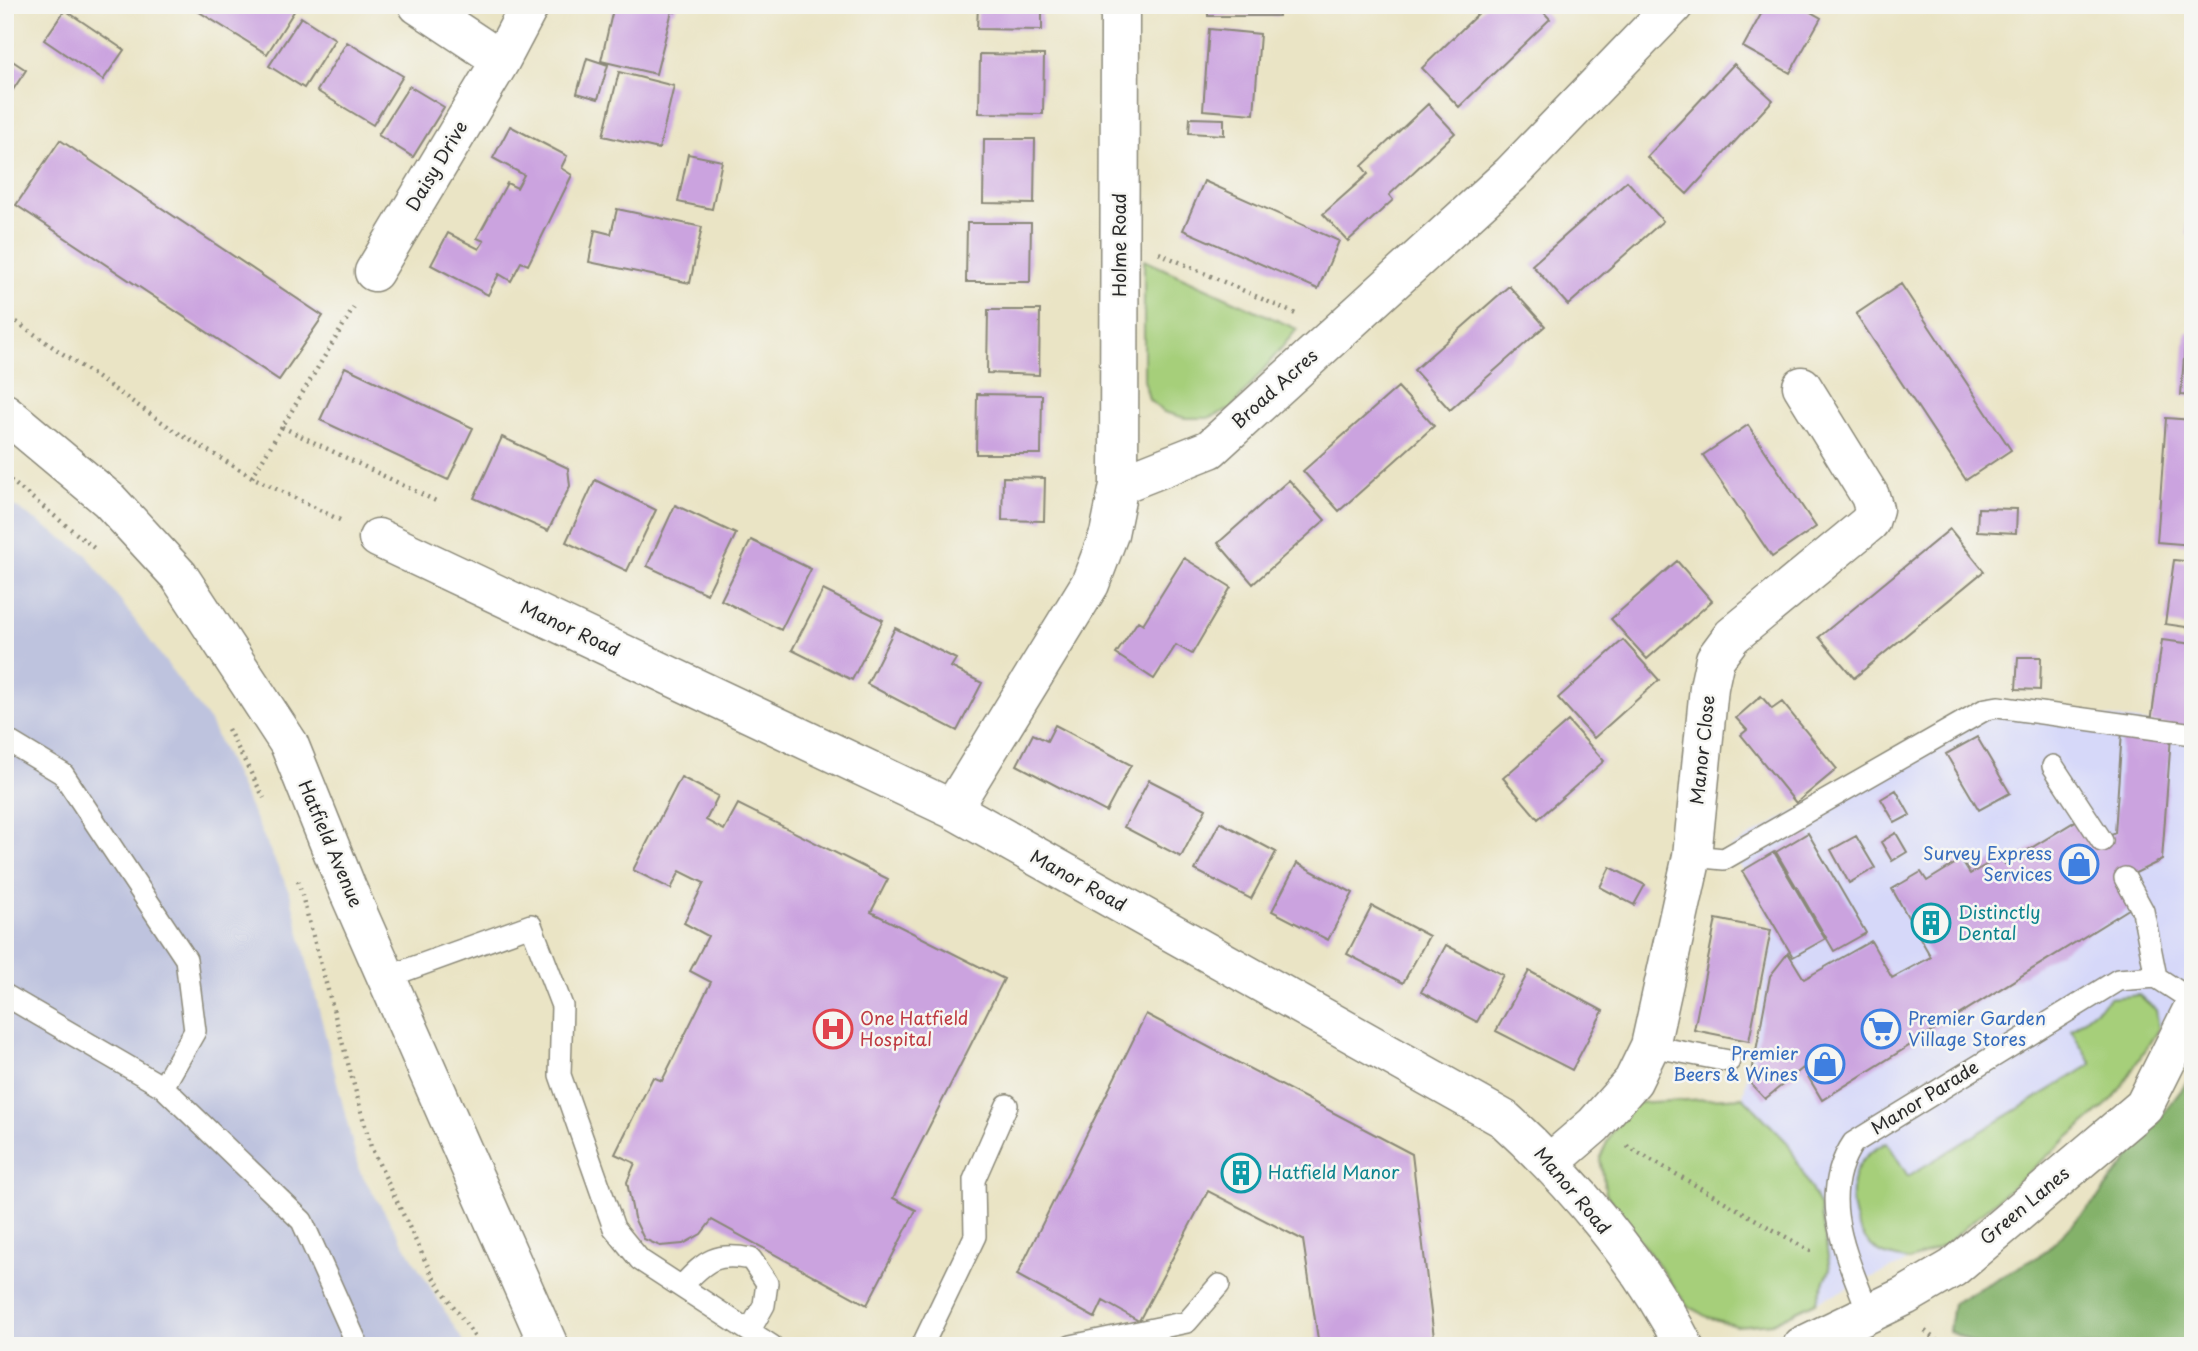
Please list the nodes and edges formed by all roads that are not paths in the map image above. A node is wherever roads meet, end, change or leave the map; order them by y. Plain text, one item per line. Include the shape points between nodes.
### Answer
1 (418, 5) edge
2 (530, 5) edge
3 (1120, 5) edge
4 (1674, 5) edge
5 (501, 60) junction
6 (374, 272) road end
7 (1802, 386) dead end
8 (5, 413) edge
9 (1119, 485) junction
10 (378, 538) road end
11 (2193, 734) edge
12 (5, 739) edge
13 (2053, 766) dead end
14 (952, 809) junction
15 (2102, 841) dead end
16 (1692, 856) junction
17 (2125, 878) dead end
18 (387, 977) junction
19 (2156, 977) junction
20 (5, 995) edge
21 (2193, 1001) edge
22 (2193, 1008) edge
23 (1650, 1046) junction
24 (1729, 1061) dead end
25 (163, 1087) junction
26 (1007, 1105) dead end
27 (1551, 1161) junction
28 (1219, 1285) dead end
29 (682, 1286) junction
30 (1869, 1314) junction
31 (750, 1330) junction
32 (358, 1346) edge
33 (549, 1346) edge
34 (772, 1346) edge
35 (922, 1346) edge
36 (1071, 1346) edge
37 (1684, 1346) edge
38 (1802, 1346) edge

1 - 5 street
2 - 5 street, Daisy Drive
3 - 9 street, Holme Road
4 - 9 street, Broad Acres via 1511,174 1210,449
5 - 6 street, Daisy Drive
7 - 16 street, Manor Close via 1874,509 1870,522 1732,636 1715,659
8 - 18 street, Hatfield Avenue via 109,500 179,576 289,744
9 - 14 street via 1109,534 1090,584
10 - 14 street, Manor Road
11 - 16 lane via 1986,709 1724,859
12 - 25 lane via 63,774 186,959 195,1031
13 - 15 lane
14 - 27 street, Manor Road via 1504,1119
16 - 23 street, Manor Close
17 - 19 lane via 2143,911
18 - 29 lane via 531,925 562,1006 560,1075 614,1228 640,1261
18 - 33 street, Hatfield Avenue
19 - 21 lane
19 - 30 lane, Manor Parade via 2118,980 1853,1143 1839,1164 1836,1210
20 - 25 lane
22 - 30 street, Green Lanes via 2144,1105 1953,1268
23 - 24 lane
23 - 27 street, Manor Close via 1633,1081 1594,1125
25 - 32 lane via 302,1221
26 - 35 lane via 974,1180 975,1236
27 - 37 street, Manor Road via 1628,1259
28 - 36 lane via 1187,1322
29 - 31 lane
29 - 31 lane via 700,1266 725,1254 751,1259 767,1283 764,1305
30 - 38 street, Green Lanes
31 - 34 lane

